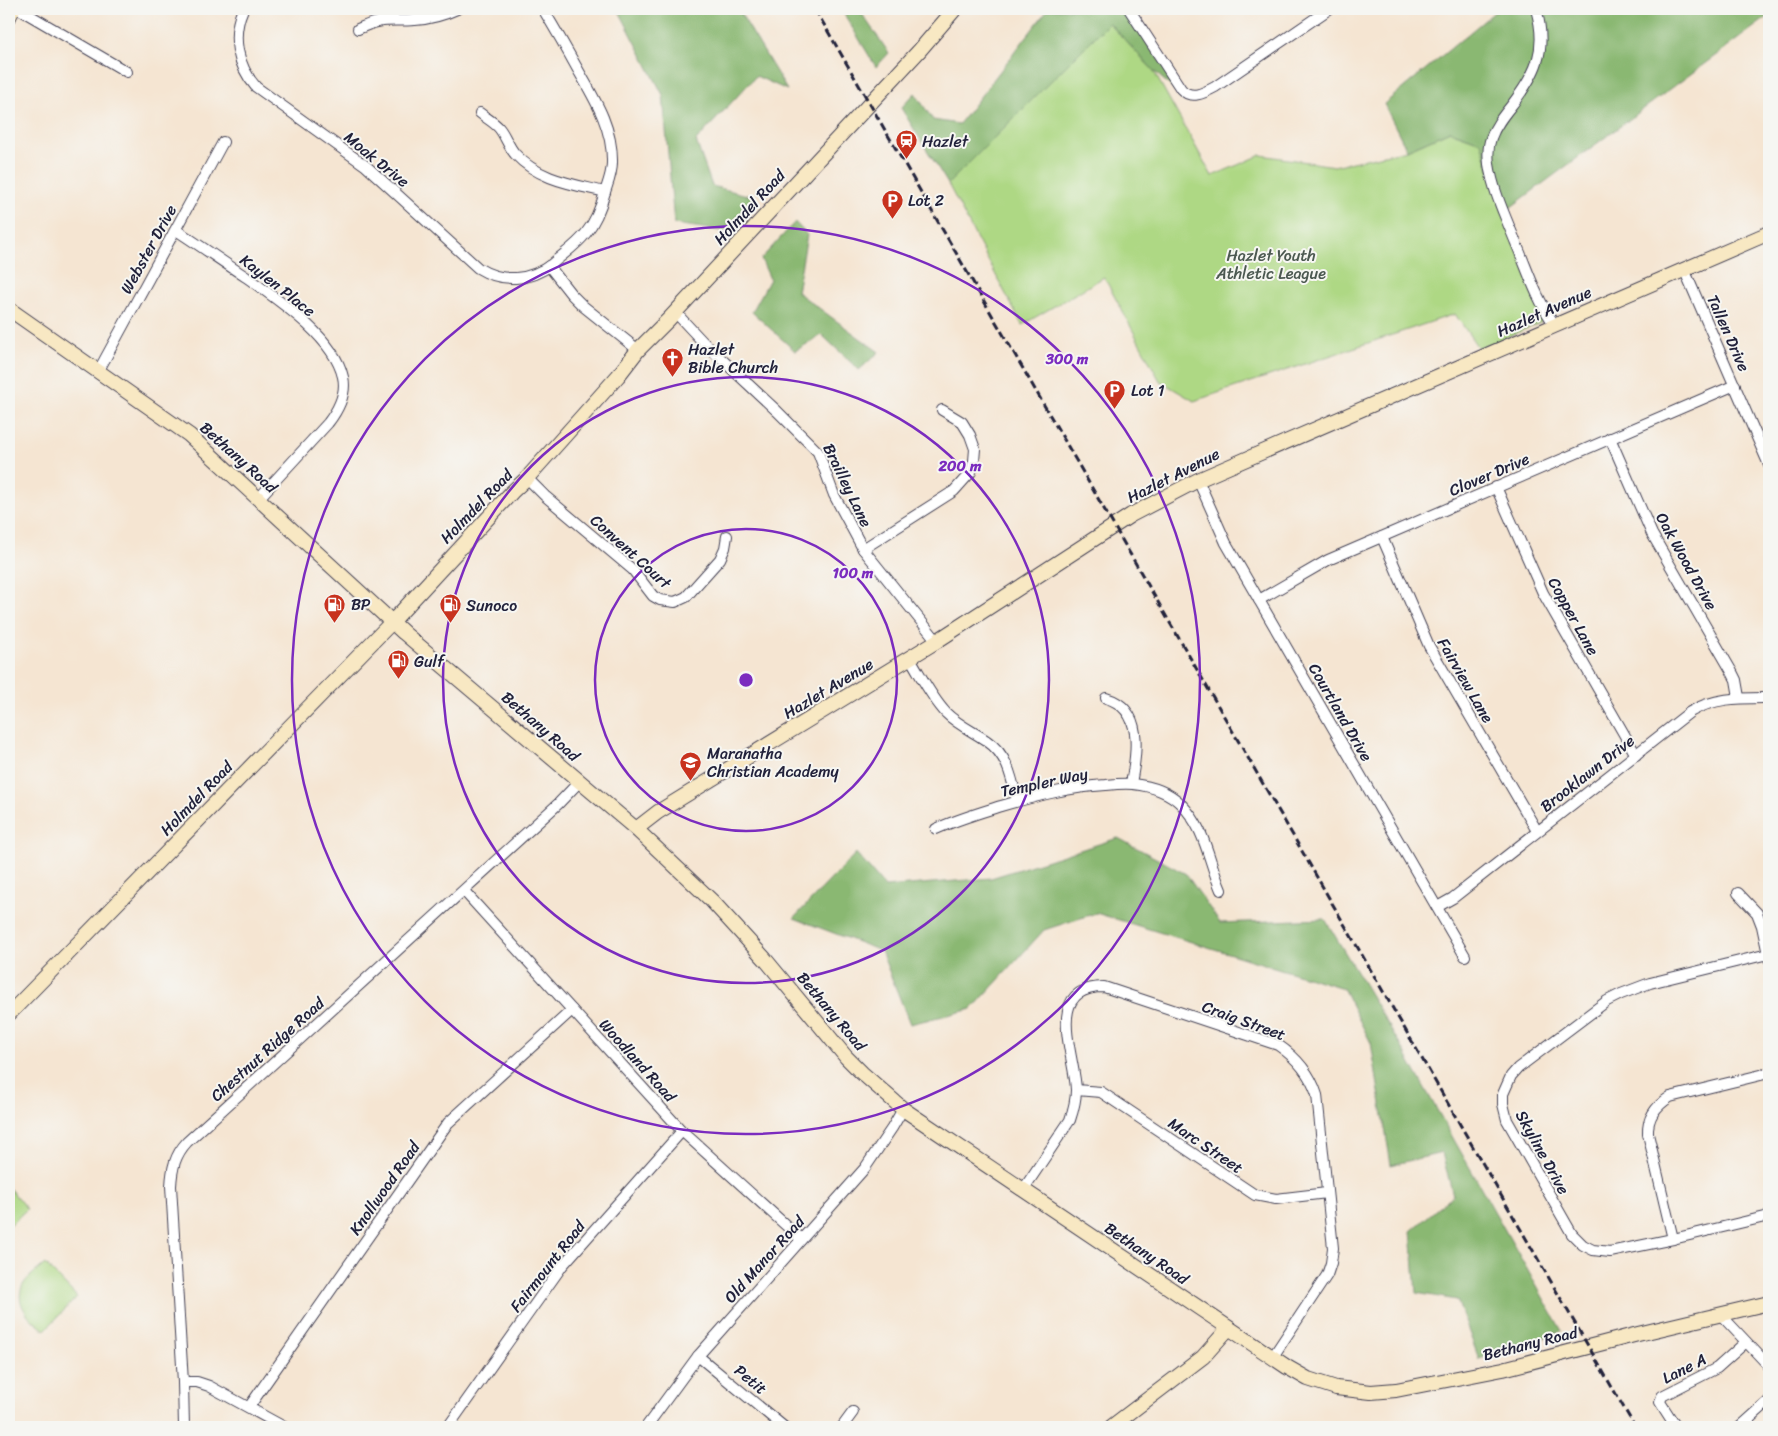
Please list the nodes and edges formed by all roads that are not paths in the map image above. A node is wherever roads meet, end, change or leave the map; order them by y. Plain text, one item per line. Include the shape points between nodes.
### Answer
1 (13, 9) edge
2 (19, 9) edge
3 (243, 9) edge
4 (457, 9) edge
5 (543, 9) edge
6 (955, 9) edge
7 (1129, 9) edge
8 (1329, 9) edge
9 (1536, 9) edge
10 (9, 17) edge
11 (358, 29) dead end
12 (127, 72) dead end
13 (480, 113) dead end
14 (223, 142) dead end
15 (605, 192) junction
16 (176, 230) junction
17 (1769, 233) edge
18 (549, 266) junction
19 (1684, 269) junction
20 (9, 309) edge
21 (675, 312) junction
22 (1555, 325) junction
23 (638, 350) junction
24 (99, 370) junction
25 (1735, 385) junction
26 (942, 410) dead end
27 (1610, 438) junction
28 (1769, 465) edge
29 (527, 478) junction
30 (1198, 480) junction
31 (1496, 487) junction
32 (259, 498) junction
33 (727, 536) dead end
34 (1382, 537) junction
35 (863, 549) junction
36 (1259, 600) junction
37 (392, 622) junction
38 (937, 642) junction
39 (910, 658) junction
40 (1739, 697) junction
41 (1106, 698) dead end
42 (1769, 698) edge
43 (1636, 755) junction
44 (579, 782) junction
45 (1131, 783) junction
46 (1017, 801) junction
47 (636, 829) junction
48 (936, 829) dead end
49 (1537, 831) junction
50 (1221, 890) dead end
51 (464, 891) junction
52 (1738, 893) dead end
53 (1437, 907) junction
54 (1465, 956) dead end
55 (1769, 956) edge
56 (572, 1010) junction
57 (9, 1014) edge
58 (1769, 1073) edge
59 (1076, 1090) junction
60 (902, 1109) junction
61 (682, 1131) junction
62 (1024, 1190) junction
63 (1327, 1193) junction
64 (1769, 1216) edge
65 (801, 1239) junction
66 (1674, 1239) junction
67 (1769, 1303) edge
68 (1721, 1314) junction
69 (1228, 1329) junction
70 (1746, 1342) junction
71 (698, 1356) junction
72 (1272, 1358) junction
73 (1769, 1366) edge
74 (183, 1382) junction
75 (1769, 1401) edge
76 (249, 1407) junction
77 (853, 1412) dead end
78 (184, 1427) edge
79 (284, 1427) edge
80 (448, 1427) edge
81 (646, 1427) edge
82 (784, 1427) edge
83 (842, 1427) edge
84 (1112, 1427) edge
85 (1676, 1427) edge
86 (1740, 1427) edge

1 - 10 street
2 - 12 street
3 - 18 street, Moak Drive via 237,27 241,65 266,95 366,166 482,271 512,279 529,276
4 - 11 street via 418,20 383,20
5 - 15 street, Moak Drive via 596,101 607,128 612,164
6 - 21 street, Holmdel Road
7 - 8 street via 1174,80 1188,94 1204,93 1215,87
9 - 22 street via 1541,38 1538,62 1529,82 1497,125 1488,154 1493,182 1507,220 1541,305
13 - 15 street via 498,128 529,167 552,179
14 - 16 street, Webster Drive
15 - 18 street, Moak Drive via 596,218 586,234
16 - 24 street, Webster Drive
16 - 32 street, Kaylen Place via 294,312 334,354 340,365 344,385 336,412
17 - 19 street, Hazlet Avenue
18 - 23 street via 582,306
19 - 22 street, Hazlet Avenue
19 - 25 street, Tallen Drive
20 - 24 street, Bethany Road
21 - 23 street, Holmdel Road
21 - 35 street, Brailley Lane via 818,452 834,496
22 - 30 street, Hazlet Avenue
23 - 29 street, Holmdel Road
24 - 32 street, Bethany Road via 190,435
25 - 27 street, Clover Drive
25 - 28 street, Tallen Drive
26 - 35 street via 962,422 970,435 974,449 971,472 954,491
27 - 31 street, Clover Drive
27 - 40 street, Oak Wood Drive via 1652,534 1732,672
29 - 33 street, Convent Court via 634,570 653,596 660,600 674,602 686,597 720,559
29 - 37 street, Holmdel Road
30 - 36 street, Courtland Drive via 1226,543
30 - 38 street, Hazlet Avenue via 1131,515
31 - 34 street, Clover Drive
31 - 43 street, Copper Lane via 1542,593
32 - 37 street, Bethany Road
34 - 36 street, Clover Drive via 1328,560
34 - 49 street, Fairview Lane via 1429,646
35 - 38 street, Brailley Lane
36 - 53 street, Courtland Drive
37 - 44 street, Bethany Road
37 - 57 street, Holmdel Road
38 - 39 street, Hazlet Avenue
39 - 46 street via 945,712 1000,753 1010,771
39 - 47 street, Hazlet Avenue via 658,812
40 - 42 street, Brooklawn Drive
40 - 43 street, Brooklawn Drive via 1700,706
41 - 45 street via 1125,710 1134,727 1136,751
43 - 49 street, Brooklawn Drive
44 - 47 street, Bethany Road
44 - 51 street, Chestnut Ridge Road
45 - 46 street, Templer Way via 1078,787
45 - 50 street, Templer Way via 1161,790 1184,808 1206,843
46 - 48 street, Templer Way via 957,819
47 - 60 street, Bethany Road via 712,900 766,959 846,1057
49 - 53 street, Brooklawn Drive via 1453,898
51 - 56 street, Woodland Road
51 - 74 street, Chestnut Ridge Road via 179,1152 172,1172 172,1186
52 - 55 street via 1757,913
53 - 54 street, Courtland Drive
55 - 66 street, Skyline Drive via 1650,983 1621,994 1592,1011 1518,1068 1507,1084 1503,1104 1507,1120 1575,1238 1593,1250 1610,1252
56 - 61 street, Woodland Road
56 - 76 street, Knollwood Road via 448,1123
58 - 66 street via 1670,1097 1654,1110 1648,1134
59 - 62 street, Craig Street via 1070,1120
59 - 63 street, Marc Street via 1101,1092 1256,1196 1276,1199
59 - 63 street, Craig Street via 1066,1018 1076,995 1093,987 1104,987 1278,1045 1297,1060 1314,1087
60 - 62 street, Bethany Road
60 - 65 street, Old Manor Road via 865,1168
61 - 65 street, Woodland Road
61 - 80 street, Fairmount Road via 562,1266
62 - 69 street, Bethany Road
63 - 72 street, Craig Street via 1333,1248 1327,1275
64 - 66 street, Skyline Drive
65 - 71 street, Old Manor Road
67 - 68 street, Bethany Road
68 - 70 street
68 - 72 street, Bethany Road via 1503,1369 1396,1390 1354,1391 1321,1384
69 - 72 street, Bethany Road
69 - 84 street via 1203,1357
70 - 73 street
70 - 85 street, Lane A via 1717,1368 1662,1396 1660,1402
71 - 81 street, Old Manor Road
71 - 82 street, Petit
74 - 76 street via 203,1384
74 - 78 street, Chestnut Ridge Road
75 - 86 street
76 - 79 street
77 - 83 street

